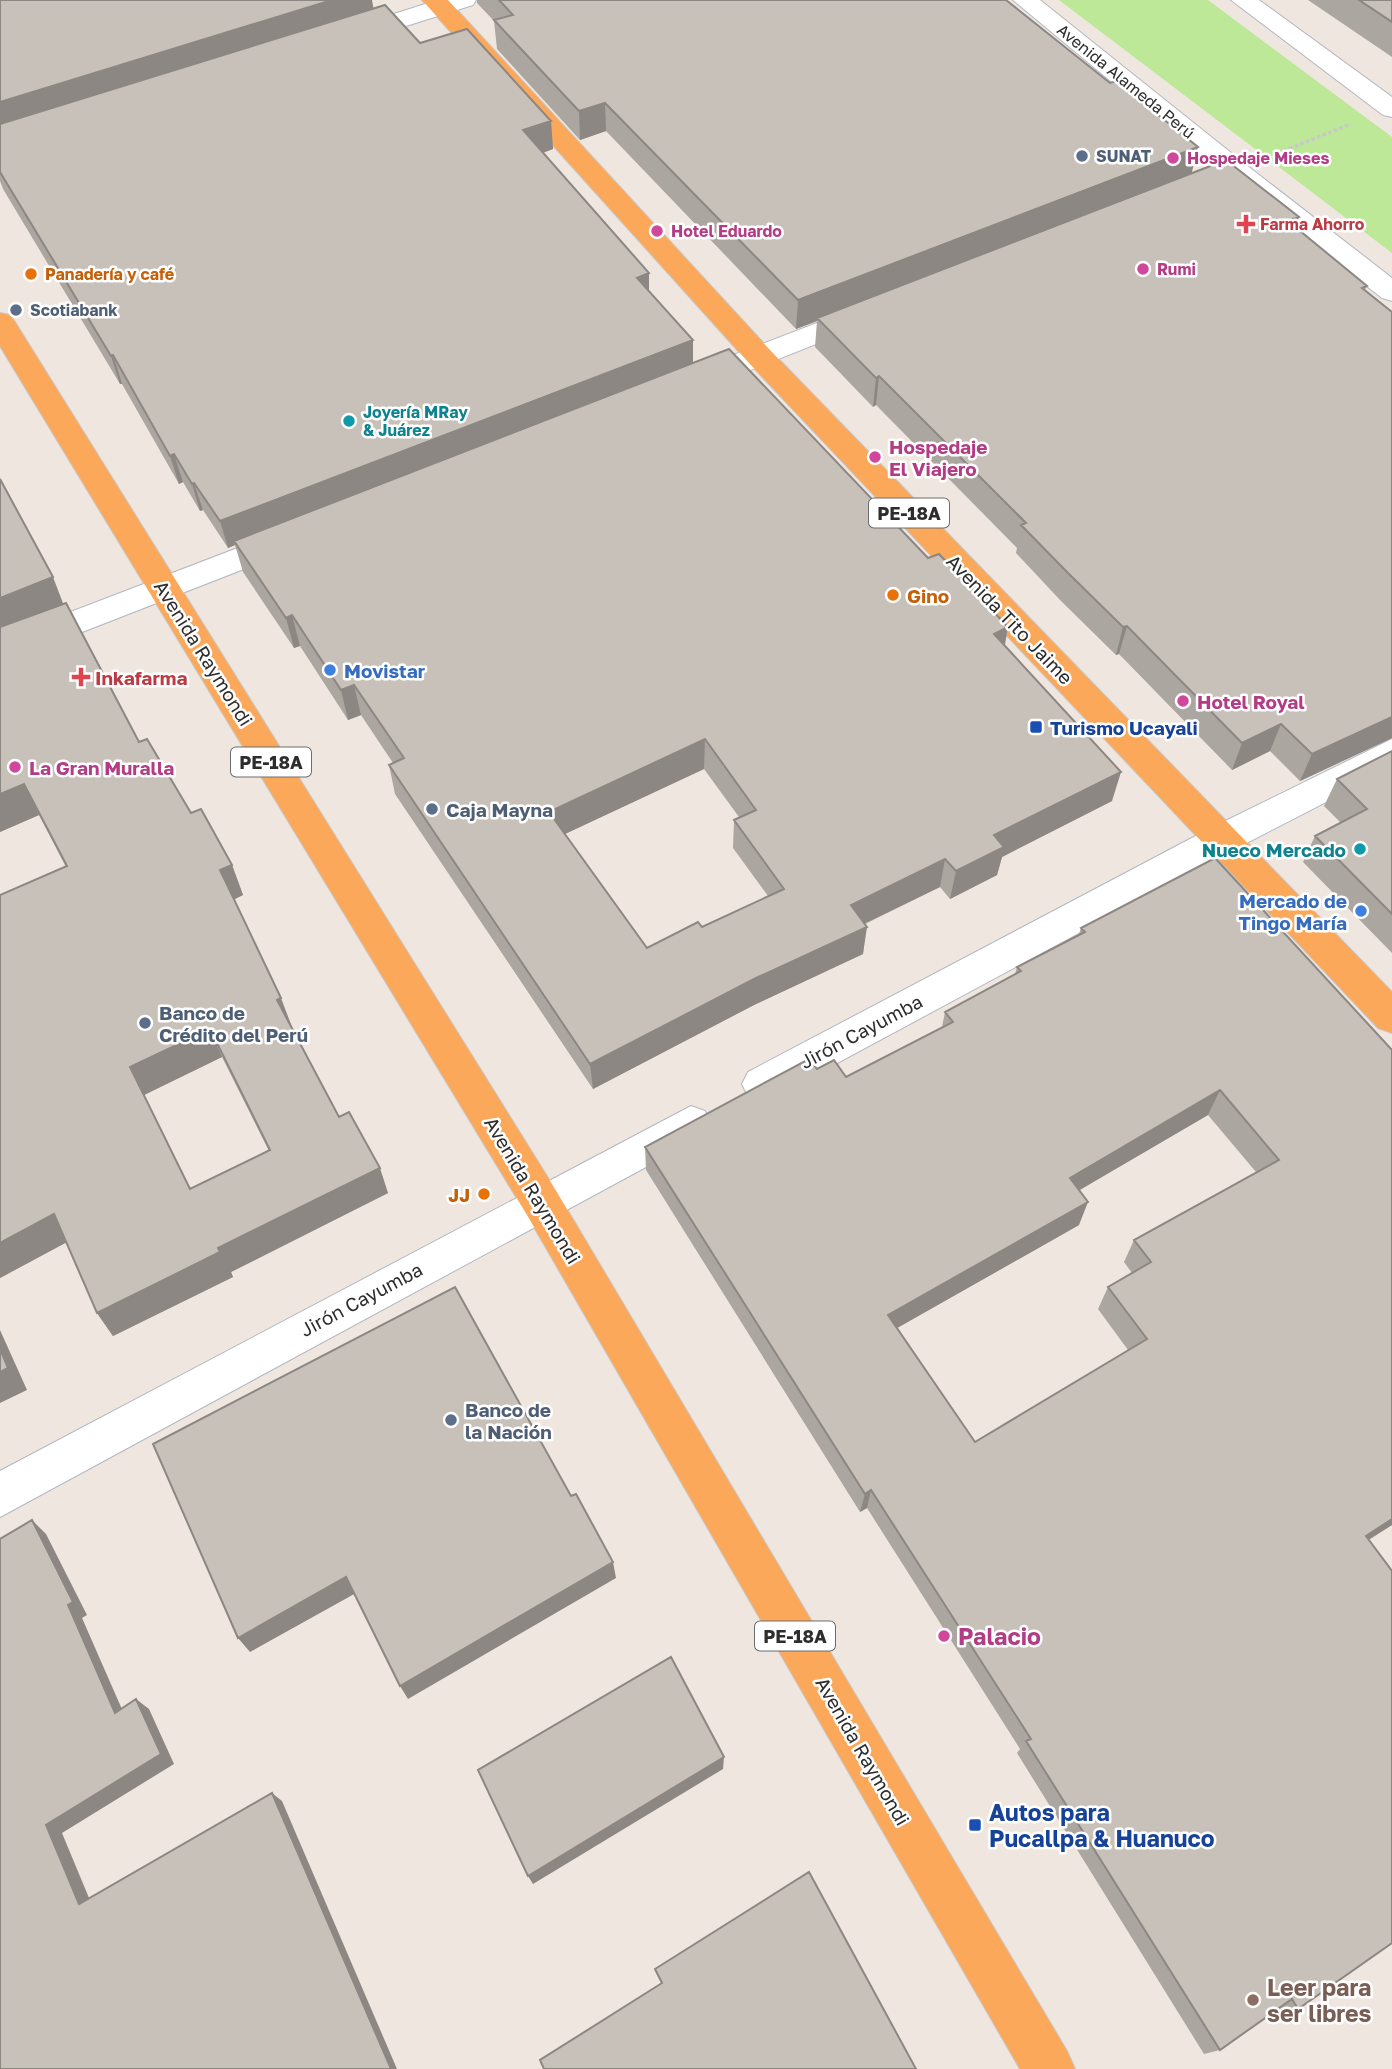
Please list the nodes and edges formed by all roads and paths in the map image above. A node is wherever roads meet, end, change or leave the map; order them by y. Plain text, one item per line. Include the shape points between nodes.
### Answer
1 (1025, 0) edge
2 (1242, 0) edge
3 (446, 2) edge
4 (321, 45) edge
5 (1392, 108) edge
6 (1222, 175) junction
7 (1392, 292) edge
8 (888, 305) edge
9 (0, 322) edge
10 (759, 356) junction
11 (669, 391) edge
12 (319, 528) edge
13 (164, 589) junction
14 (0, 652) edge
15 (1392, 752) edge
16 (1220, 840) junction
17 (1392, 1017) edge
18 (541, 1202) junction
19 (0, 1495) edge
20 (1049, 2069) edge

1 - 6 street, Avenida Alameda Perú
2 - 5 street
3 - 4 street
3 - 10 highway, Avenida Tito Jaime / PE-18A
5 - 6 path
6 - 7 street, Avenida Alameda Perú
8 - 10 street
9 - 13 highway, Avenida Raymondi / PE-18A
10 - 11 street
10 - 16 highway, Avenida Tito Jaime / PE-18A
12 - 13 street
13 - 14 street
13 - 18 highway, Avenida Raymondi / PE-18A
15 - 16 street, Jirón Cayumba
16 - 17 highway, Avenida Tito Jaime / PE-18A
16 - 18 street, Jirón Cayumba
18 - 19 street, Jirón Cayumba
18 - 20 highway, Avenida Raymondi / PE-18A

